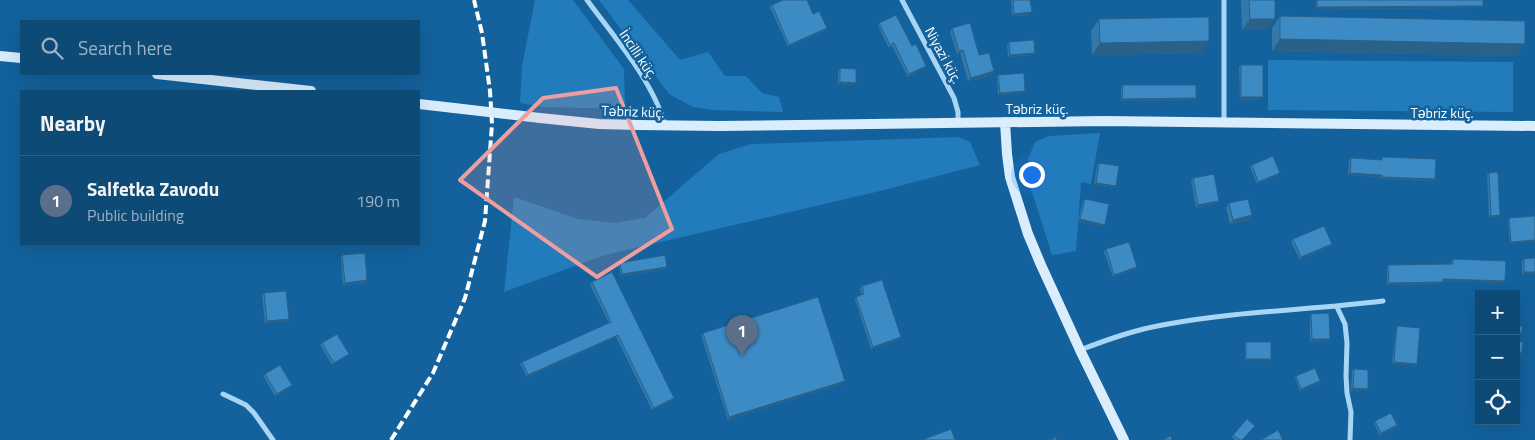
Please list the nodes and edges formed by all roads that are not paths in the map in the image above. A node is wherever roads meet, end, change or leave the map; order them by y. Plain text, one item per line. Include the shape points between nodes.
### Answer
1 (587, 0) edge
2 (902, 0) edge
3 (1224, 0) edge
4 (0, 56) edge
5 (20, 58) edge
6 (166, 75) edge
7 (302, 90) edge
8 (420, 104) edge
9 (1005, 122) junction
10 (1224, 122) junction
11 (958, 123) junction
12 (665, 126) junction
13 (1535, 126) edge
14 (1383, 300) dead end
15 (1337, 307) junction
16 (1080, 350) junction
17 (223, 394) dead end
18 (273, 440) edge
19 (1124, 440) edge
20 (1350, 440) edge

1 - 12 street, İncilli küç. via 654,96
2 - 11 street, Niyazi küç. via 954,98
3 - 10 street
4 - 5 main road
6 - 7 main road
8 - 12 main road, Təbriz küç., bridge via 599,124
9 - 10 main road, Təbriz küç.
9 - 11 main road, Təbriz küç.
9 - 16 main road via 1010,177 1024,220
10 - 13 main road, Təbriz küç.
11 - 12 main road, Təbriz küç.
14 - 15 street
15 - 16 street via 1166,324
15 - 20 street via 1345,324 1347,343
16 - 19 main road
17 - 18 street via 246,405

